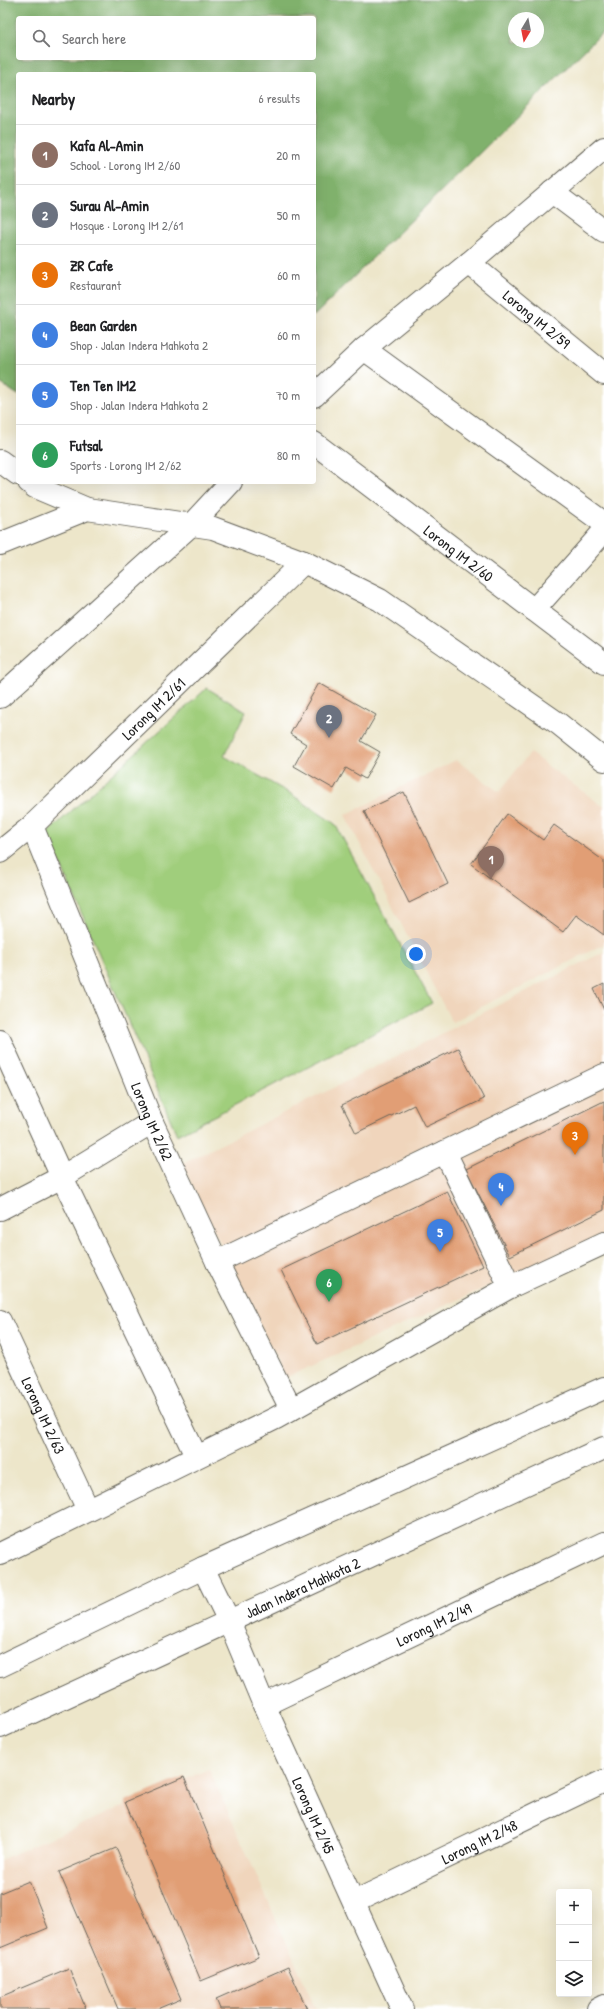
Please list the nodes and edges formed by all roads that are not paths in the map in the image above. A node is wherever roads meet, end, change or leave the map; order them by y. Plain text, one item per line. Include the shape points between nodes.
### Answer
1 (604, 148) edge
2 (552, 192) junction
3 (604, 231) edge
4 (469, 263) junction
5 (364, 349) junction
6 (604, 374) edge
7 (316, 394) edge
8 (316, 445) edge
9 (0, 461) edge
10 (16, 473) edge
11 (31, 484) edge
12 (229, 484) edge
13 (87, 509) junction
14 (604, 523) edge
15 (192, 524) junction
16 (604, 531) edge
17 (0, 544) edge
18 (304, 562) junction
19 (534, 610) junction
20 (604, 663) edge
21 (0, 697) edge
22 (604, 760) edge
23 (32, 826) junction
24 (2, 846) edge
25 (0, 1041) edge
26 (604, 1075) edge
27 (152, 1122) junction
28 (445, 1152) junction
29 (62, 1177) junction
30 (0, 1209) edge
31 (604, 1243) edge
32 (217, 1262) junction
33 (510, 1287) junction
34 (0, 1321) edge
35 (604, 1388) edge
36 (291, 1408) junction
37 (604, 1448) edge
38 (196, 1456) junction
39 (88, 1510) junction
40 (604, 1544) edge
41 (0, 1554) edge
42 (203, 1568) junction
43 (229, 1621) junction
44 (0, 1666) edge
45 (264, 1705) junction
46 (0, 1727) edge
47 (604, 1781) edge
48 (354, 1902) junction
49 (604, 2006) edge
50 (402, 2009) edge
51 (598, 2009) edge

1 - 2 street
2 - 3 street
2 - 4 street
4 - 5 street
4 - 6 street, Lorong IM 2/59
5 - 7 street
5 - 14 street
8 - 19 street, Lorong IM 2/60
9 - 10 street
11 - 13 street
12 - 15 street
13 - 15 street
13 - 17 street
15 - 18 street via 213,528
15 - 21 street
16 - 19 street
18 - 22 street via 380,600 559,724
18 - 23 street, Lorong IM 2/61
19 - 20 street, Lorong IM 2/60
23 - 24 street, Lorong IM 2/61
23 - 27 street, Lorong IM 2/62
25 - 29 street
26 - 28 street
27 - 29 street
27 - 32 street, Lorong IM 2/62
28 - 32 street
28 - 33 street
29 - 30 street
29 - 38 street
31 - 33 street
32 - 36 street, Lorong IM 2/62
33 - 36 street
34 - 39 street, Lorong IM 2/63
35 - 42 street
36 - 38 street via 276,1418
37 - 43 street, Jalan Indera Mahkota 2
38 - 39 street
39 - 41 street
40 - 45 street, Lorong IM 2/49
42 - 43 street, Lorong IM 2/45
42 - 44 street
43 - 45 street, Lorong IM 2/45
43 - 46 street, Jalan Indera Mahkota 2
45 - 48 street, Lorong IM 2/45
47 - 48 street, Lorong IM 2/48
48 - 50 street, Lorong IM 2/45
49 - 51 street

